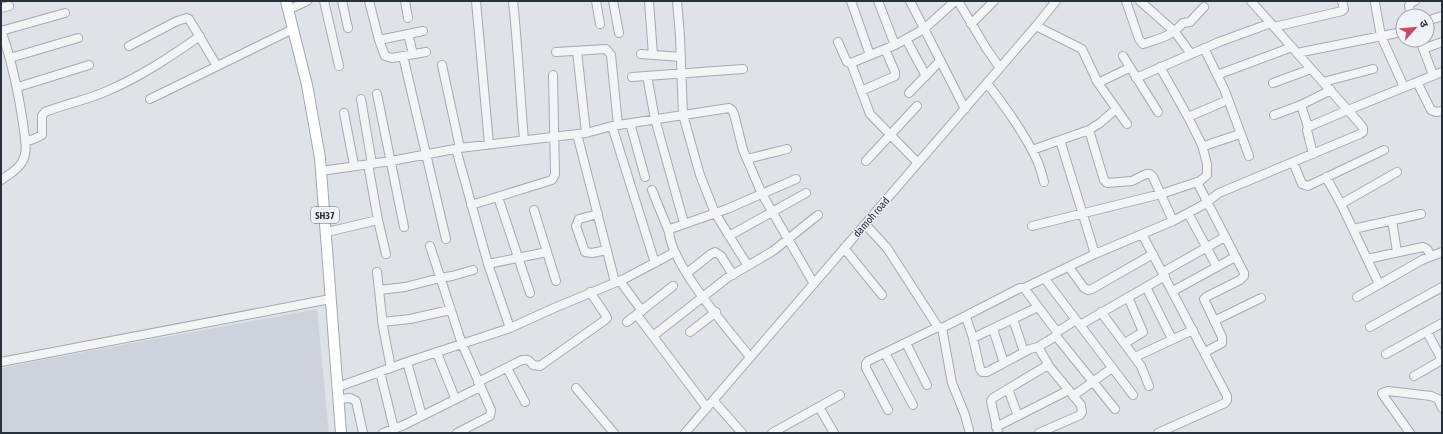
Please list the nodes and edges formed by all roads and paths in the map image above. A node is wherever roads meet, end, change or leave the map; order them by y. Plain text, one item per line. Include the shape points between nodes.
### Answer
1 (280, 1) edge
2 (307, 1) edge
3 (324, 1) edge
4 (342, 1) edge
5 (369, 1) edge
6 (405, 1) edge
7 (476, 1) edge
8 (513, 1) edge
9 (596, 1) edge
10 (613, 1) edge
11 (649, 1) edge
12 (677, 1) edge
13 (851, 1) edge
14 (878, 1) edge
15 (910, 1) edge
16 (957, 1) edge
17 (994, 1) edge
18 (1056, 1) edge
19 (1126, 1) edge
20 (1140, 1) edge
21 (1251, 1) edge
22 (1342, 1) edge
23 (1415, 1) edge
24 (1375, 3) dead end
25 (287, 5) edge
26 (1204, 7) dead end
27 (1409, 8) edge
28 (65, 13) dead end
29 (408, 18) dead end
30 (600, 24) dead end
31 (971, 24) junction
32 (1272, 25) junction
33 (1036, 26) junction
34 (348, 28) dead end
35 (924, 29) junction
36 (1, 30) edge
37 (289, 31) junction
38 (423, 31) dead end
39 (1175, 32) junction
40 (619, 33) dead end
41 (1395, 33) edge
42 (408, 34) junction
43 (200, 36) junction
44 (1381, 36) junction
45 (78, 38) dead end
46 (906, 39) junction
47 (379, 40) junction
48 (838, 42) dead end
49 (1442, 42) edge
50 (895, 45) junction
51 (129, 46) dead end
52 (1204, 48) junction
53 (885, 49) junction
54 (1423, 49) joint
55 (1295, 50) junction
56 (577, 51) junction
57 (426, 52) dead end
58 (556, 52) dead end
59 (413, 54) junction
60 (641, 54) dead end
61 (1191, 54) junction
62 (653, 55) junction
63 (870, 55) junction
64 (403, 56) junction
65 (1122, 56) dead end
66 (681, 57) junction
67 (10, 58) junction
68 (940, 61) junction
69 (851, 63) junction
70 (89, 65) dead end
71 (442, 65) dead end
72 (217, 66) junction
73 (339, 66) dead end
74 (1160, 67) junction
75 (1000, 68) junction
76 (1129, 68) junction
77 (743, 69) dead end
78 (1311, 69) junction
79 (1373, 69) dead end
80 (1090, 71) dead end
81 (1442, 72) edge
82 (682, 73) junction
83 (553, 75) dead end
84 (1217, 75) junction
85 (1433, 75) junction
86 (647, 76) junction
87 (926, 76) junction
88 (632, 77) dead end
89 (1136, 78) junction
90 (1323, 82) junction
91 (1417, 82) junction
92 (987, 83) junction
93 (1098, 83) junction
94 (1273, 83) dead end
95 (18, 87) junction
96 (1404, 88) junction
97 (1331, 90) junction
98 (861, 91) junction
99 (909, 93) dead end
100 (377, 94) dead end
101 (150, 99) dead end
102 (361, 99) dead end
103 (1228, 100) junction
104 (1301, 105) junction
105 (917, 106) dead end
106 (965, 109) junction
107 (1116, 109) junction
108 (1348, 110) junction
109 (1442, 111) edge
110 (1158, 112) dead end
111 (344, 113) dead end
112 (683, 115) junction
113 (1274, 115) dead end
114 (1188, 117) junction
115 (655, 119) junction
116 (630, 123) junction
117 (1127, 124) dead end
118 (615, 126) junction
119 (1308, 127) junction
120 (1088, 130) junction
121 (582, 134) junction
122 (1240, 134) junction
123 (890, 135) junction
124 (554, 137) junction
125 (524, 140) junction
126 (1060, 140) junction
127 (25, 142) junction
128 (489, 144) junction
129 (1202, 145) junction
130 (458, 148) junction
131 (788, 149) dead end
132 (1032, 150) junction
133 (1384, 150) dead end
134 (426, 154) junction
135 (1313, 154) junction
136 (1249, 156) dead end
137 (747, 160) junction
138 (391, 161) junction
139 (866, 161) dead end
140 (1294, 162) junction
141 (918, 163) junction
142 (370, 164) junction
143 (354, 165) junction
144 (321, 171) junction
145 (1397, 172) dead end
146 (645, 177) dead end
147 (1326, 177) junction
148 (796, 179) dead end
149 (1, 180) edge
150 (1044, 182) dead end
151 (1197, 182) junction
152 (652, 190) dead end
153 (806, 193) dead end
154 (762, 194) junction
155 (1161, 194) junction
156 (498, 197) junction
157 (1207, 202) junction
158 (1341, 204) junction
159 (471, 206) junction
160 (534, 210) dead end
161 (772, 211) junction
162 (1082, 212) junction
163 (1188, 212) junction
164 (715, 213) junction
165 (598, 214) junction
166 (1421, 214) dead end
167 (818, 215) dead end
168 (378, 220) junction
169 (1392, 220) junction
170 (1173, 221) junction
171 (684, 223) junction
172 (865, 224) junction
173 (1032, 226) dead end
174 (404, 227) dead end
175 (1353, 229) junction
176 (327, 232) junction
177 (669, 232) junction
178 (1142, 234) junction
179 (729, 236) junction
180 (1225, 237) junction
181 (446, 239) dead end
182 (788, 239) junction
183 (430, 246) dead end
184 (844, 248) junction
185 (1207, 248) junction
186 (607, 250) junction
187 (547, 252) junction
188 (676, 252) junction
189 (1397, 252) junction
190 (1442, 252) edge
191 (386, 254) dead end
192 (1095, 254) junction
193 (1153, 254) junction
194 (1431, 256) junction
195 (1236, 257) junction
196 (518, 258) junction
197 (1367, 259) junction
198 (655, 262) junction
199 (488, 264) junction
200 (748, 266) junction
201 (1069, 267) junction
202 (1217, 267) junction
203 (473, 270) dead end
204 (377, 272) dead end
205 (687, 273) junction
206 (1164, 274) junction
207 (733, 275) junction
208 (440, 278) junction
209 (1045, 279) junction
210 (556, 281) dead end
211 (618, 281) junction
212 (814, 284) junction
213 (1379, 284) junction
214 (673, 286) dead end
215 (1146, 287) junction
216 (1442, 287) edge
217 (1024, 288) junction
218 (379, 290) junction
219 (1173, 291) junction
220 (590, 292) junction
221 (530, 293) dead end
222 (882, 295) dead end
223 (703, 296) junction
224 (1357, 296) dead end
225 (1128, 297) junction
226 (1261, 298) dead end
227 (325, 300) junction
228 (1038, 308) junction
229 (450, 310) junction
230 (716, 312) junction
231 (1101, 312) junction
232 (639, 313) junction
233 (966, 317) junction
234 (1013, 319) junction
235 (1214, 321) junction
236 (382, 322) junction
237 (627, 322) dead end
238 (1078, 322) junction
239 (1442, 323) edge
240 (1370, 327) dead end
241 (510, 328) junction
242 (940, 328) junction
243 (992, 329) junction
244 (1193, 330) junction
245 (690, 332) dead end
246 (1427, 332) junction
247 (1056, 334) junction
248 (653, 336) junction
249 (974, 338) junction
250 (1172, 339) junction
251 (906, 343) junction
252 (1125, 343) junction
253 (462, 344) junction
254 (1038, 347) junction
255 (1024, 352) junction
256 (1204, 352) junction
257 (437, 353) junction
258 (885, 353) junction
259 (1386, 354) dead end
260 (750, 357) junction
261 (1135, 357) junction
262 (1, 362) edge
263 (407, 362) junction
264 (1004, 363) junction
265 (1048, 365) junction
266 (392, 368) junction
267 (507, 368) junction
268 (1112, 368) junction
269 (380, 372) junction
270 (1414, 376) dead end
271 (1093, 382) junction
272 (479, 384) junction
273 (927, 386) dead end
274 (1149, 386) dead end
275 (338, 387) junction
276 (576, 388) dead end
277 (1008, 389) junction
278 (1071, 393) junction
279 (840, 395) dead end
280 (1133, 395) dead end
281 (339, 398) junction
282 (455, 398) junction
283 (713, 400) junction
284 (525, 402) dead end
285 (913, 405) dead end
286 (819, 407) junction
287 (707, 408) junction
288 (1442, 408) edge
289 (1115, 409) dead end
290 (888, 410) dead end
291 (422, 416) junction
292 (1018, 416) junction
293 (394, 429) junction
294 (969, 430) dead end
295 (997, 430) edge
296 (336, 433) edge
297 (342, 433) edge
298 (363, 433) edge
299 (383, 433) edge
300 (457, 433) edge
301 (614, 433) edge
302 (685, 433) edge
303 (742, 433) edge
304 (772, 433) edge
305 (834, 433) edge
306 (1039, 433) edge
307 (1158, 433) edge
308 (1410, 433) edge

1 - 37 main road, SH37
2 - 25 street
3 - 73 street
4 - 34 street
5 - 47 street
6 - 29 street
7 - 128 street
8 - 125 street
9 - 30 street
10 - 40 street
11 - 62 street
12 - 66 street
13 - 63 street
14 - 50 street
15 - 35 street
16 - 31 street
16 - 35 street
17 - 31 street
18 - 33 street, damoh road
19 - 39 street via 1143,44
20 - 39 street
21 - 32 street
22 - 32 street via 1342,11
23 - 27 street
24 - 44 street
25 - 144 main road, SH37 via 310,99
26 - 39 street via 1190,22 1183,23
28 - 36 street
31 - 75 street
32 - 52 street
32 - 55 street
33 - 75 street, damoh road
33 - 93 street via 1082,49
35 - 46 street
35 - 68 street
36 - 67 street
37 - 72 street
37 - 227 main road, SH37 via 314,156
38 - 42 street
39 - 61 street
41 - 44 street
42 - 47 street
42 - 59 street
43 - 51 street via 190,19 184,18
43 - 72 street
43 - 127 street via 170,58 125,83 45,112 42,116 42,135
44 - 55 street
44 - 96 street
45 - 67 street
46 - 50 street
46 - 87 street
47 - 64 street via 384,56
48 - 69 street via 846,60
49 - 54 street
50 - 53 street
52 - 61 street
52 - 84 street
53 - 63 street
53 - 98 street via 895,76
54 - 85 street
55 - 78 street
55 - 84 street
56 - 58 street
56 - 118 street via 606,49 610,52
56 - 121 street
57 - 59 street
59 - 64 street
60 - 62 street
61 - 74 street
62 - 66 street
63 - 69 street
64 - 134 street
65 - 76 street
66 - 82 street
67 - 95 street
68 - 87 street
68 - 106 street
69 - 98 street
70 - 95 street
71 - 130 street
72 - 101 street
74 - 89 street
74 - 114 street
75 - 92 street, damoh road
76 - 89 street
76 - 93 street
77 - 82 street
78 - 90 street
78 - 94 street
79 - 90 street
80 - 93 street
81 - 85 street
82 - 86 street
82 - 112 street
83 - 124 street
84 - 103 street
85 - 91 street
86 - 88 street
86 - 115 street
87 - 99 street
89 - 110 street
90 - 97 street
91 - 96 street
91 - 109 street via 1431,110
92 - 106 street, damoh road
92 - 132 street
93 - 107 street
95 - 127 street
96 - 108 street
97 - 104 street
97 - 108 street
98 - 123 street via 870,114
100 - 138 street
102 - 142 street
103 - 114 street
103 - 122 street
104 - 113 street
104 - 119 street
105 - 123 street
106 - 141 street, damoh road
107 - 117 street
107 - 120 street
108 - 119 street
108 - 135 street via 1361,125 1363,132
111 - 143 street
112 - 115 street
112 - 137 street via 729,108 732,110
112 - 164 street via 700,175
114 - 129 street
115 - 116 street
115 - 171 street
116 - 118 street
116 - 146 street
118 - 121 street
118 - 198 street
119 - 135 street
120 - 126 street
120 - 155 street via 1107,183 1127,182 1150,174
121 - 124 street
121 - 165 street
122 - 129 street
122 - 136 street
123 - 139 street
123 - 141 street
124 - 125 street
124 - 156 street via 554,178
125 - 128 street
126 - 132 street
126 - 162 street
127 - 149 street via 22,163
128 - 130 street
129 - 151 street via 1207,175
130 - 134 street
130 - 159 street
131 - 137 street
132 - 150 street
133 - 147 street
134 - 138 street
134 - 181 street
135 - 140 street
137 - 154 street
138 - 142 street
138 - 174 street
140 - 147 street via 1304,186
140 - 157 street via 1219,193
141 - 172 street, damoh road
142 - 143 street
142 - 168 street
143 - 144 street
144 - 176 main road, SH37
145 - 158 street
147 - 158 street
148 - 154 street
151 - 155 street
151 - 157 street
152 - 177 street
153 - 161 street
154 - 161 street
154 - 164 street
155 - 162 street
155 - 170 street
156 - 159 street
156 - 196 street
157 - 163 street
157 - 180 street
158 - 175 street
159 - 199 street
160 - 187 street
161 - 179 street
161 - 182 street
162 - 173 street
162 - 192 street
163 - 170 street
163 - 185 street
164 - 171 street
164 - 179 street
165 - 186 street
165 - 186 street via 579,219 576,226 584,252 592,254
166 - 169 street
167 - 182 street
168 - 176 street
168 - 191 street
169 - 175 street
169 - 189 street
170 - 178 street
171 - 177 street via 670,229
172 - 184 street, damoh road
172 - 242 street via 887,248
175 - 197 street
176 - 275 main road, SH37
177 - 188 street
178 - 192 street
178 - 193 street
179 - 200 street
180 - 185 street
180 - 195 street
182 - 200 street
182 - 212 street
183 - 208 street
184 - 212 street, damoh road
184 - 222 street
185 - 202 street
185 - 206 street
186 - 211 street
187 - 196 street
187 - 210 street
188 - 198 street
188 - 205 street
189 - 194 street via 1423,247
189 - 197 street
190 - 194 street
192 - 201 street
193 - 201 street via 1092,290 1084,288
193 - 206 street
194 - 213 street
195 - 202 street
195 - 235 street via 1244,273 1243,278 1204,300
196 - 199 street
196 - 221 street
197 - 213 street
198 - 211 street
199 - 241 street
200 - 207 street
201 - 209 street
202 - 219 street
203 - 208 street
204 - 218 street
205 - 207 street via 715,252 721,256
205 - 223 street
206 - 215 street
206 - 219 street
207 - 223 street
208 - 218 street
208 - 229 street
209 - 217 street
209 - 238 street
211 - 220 street
211 - 232 street
212 - 260 street, damoh road
213 - 224 street
214 - 232 street
215 - 225 street
215 - 250 street
216 - 240 street
217 - 228 street
217 - 233 street
218 - 236 street
219 - 244 street
220 - 241 street
220 - 267 street via 605,314 605,320 540,366 526,359
223 - 230 street
223 - 248 street
225 - 231 street
225 - 252 street via 1143,332
226 - 235 street
227 - 262 street
227 - 296 main road, SH37
228 - 234 street
228 - 247 street
229 - 236 street
229 - 253 street
230 - 245 street
230 - 260 street
231 - 238 street
231 - 252 street
232 - 237 street
232 - 248 street
233 - 242 street
233 - 249 street
234 - 243 street
234 - 255 street
235 - 256 street via 1223,341
236 - 266 street
238 - 247 street
238 - 268 street
239 - 246 street
241 - 253 street
242 - 251 street
242 - 294 street via 952,382
243 - 249 street
243 - 264 street
244 - 250 street
244 - 256 street
246 - 259 street
246 - 270 street via 1442,360
247 - 254 street
247 - 271 street
248 - 287 street
249 - 264 street via 982,372
250 - 261 street
251 - 258 street
251 - 273 street
252 - 261 street
253 - 257 street
253 - 272 street
254 - 255 street
254 - 265 street
255 - 264 street
256 - 307 street via 1228,400
257 - 263 street
257 - 282 street
258 - 285 street
258 - 290 street via 868,361 866,368
260 - 283 street, damoh road
261 - 274 street
263 - 266 street
263 - 291 street
265 - 277 street
265 - 278 street
266 - 269 street
267 - 272 street
267 - 284 street
268 - 271 street
268 - 280 street
269 - 275 street
269 - 293 street
271 - 278 street
271 - 289 street
272 - 282 street
272 - 300 street via 491,410 490,416
275 - 281 main road, SH37
276 - 301 street
277 - 292 street
277 - 295 street via 991,401
278 - 292 street
278 - 306 street via 1081,405 1080,415
279 - 286 street
281 - 297 main road, SH37
281 - 298 street via 356,400
282 - 291 street
283 - 287 street, damoh road
283 - 303 street
286 - 304 street
286 - 305 street
287 - 302 street, damoh road
288 - 308 street via 1438,399 1431,396 1388,391 1382,393
291 - 293 street
292 - 295 street
293 - 299 street

